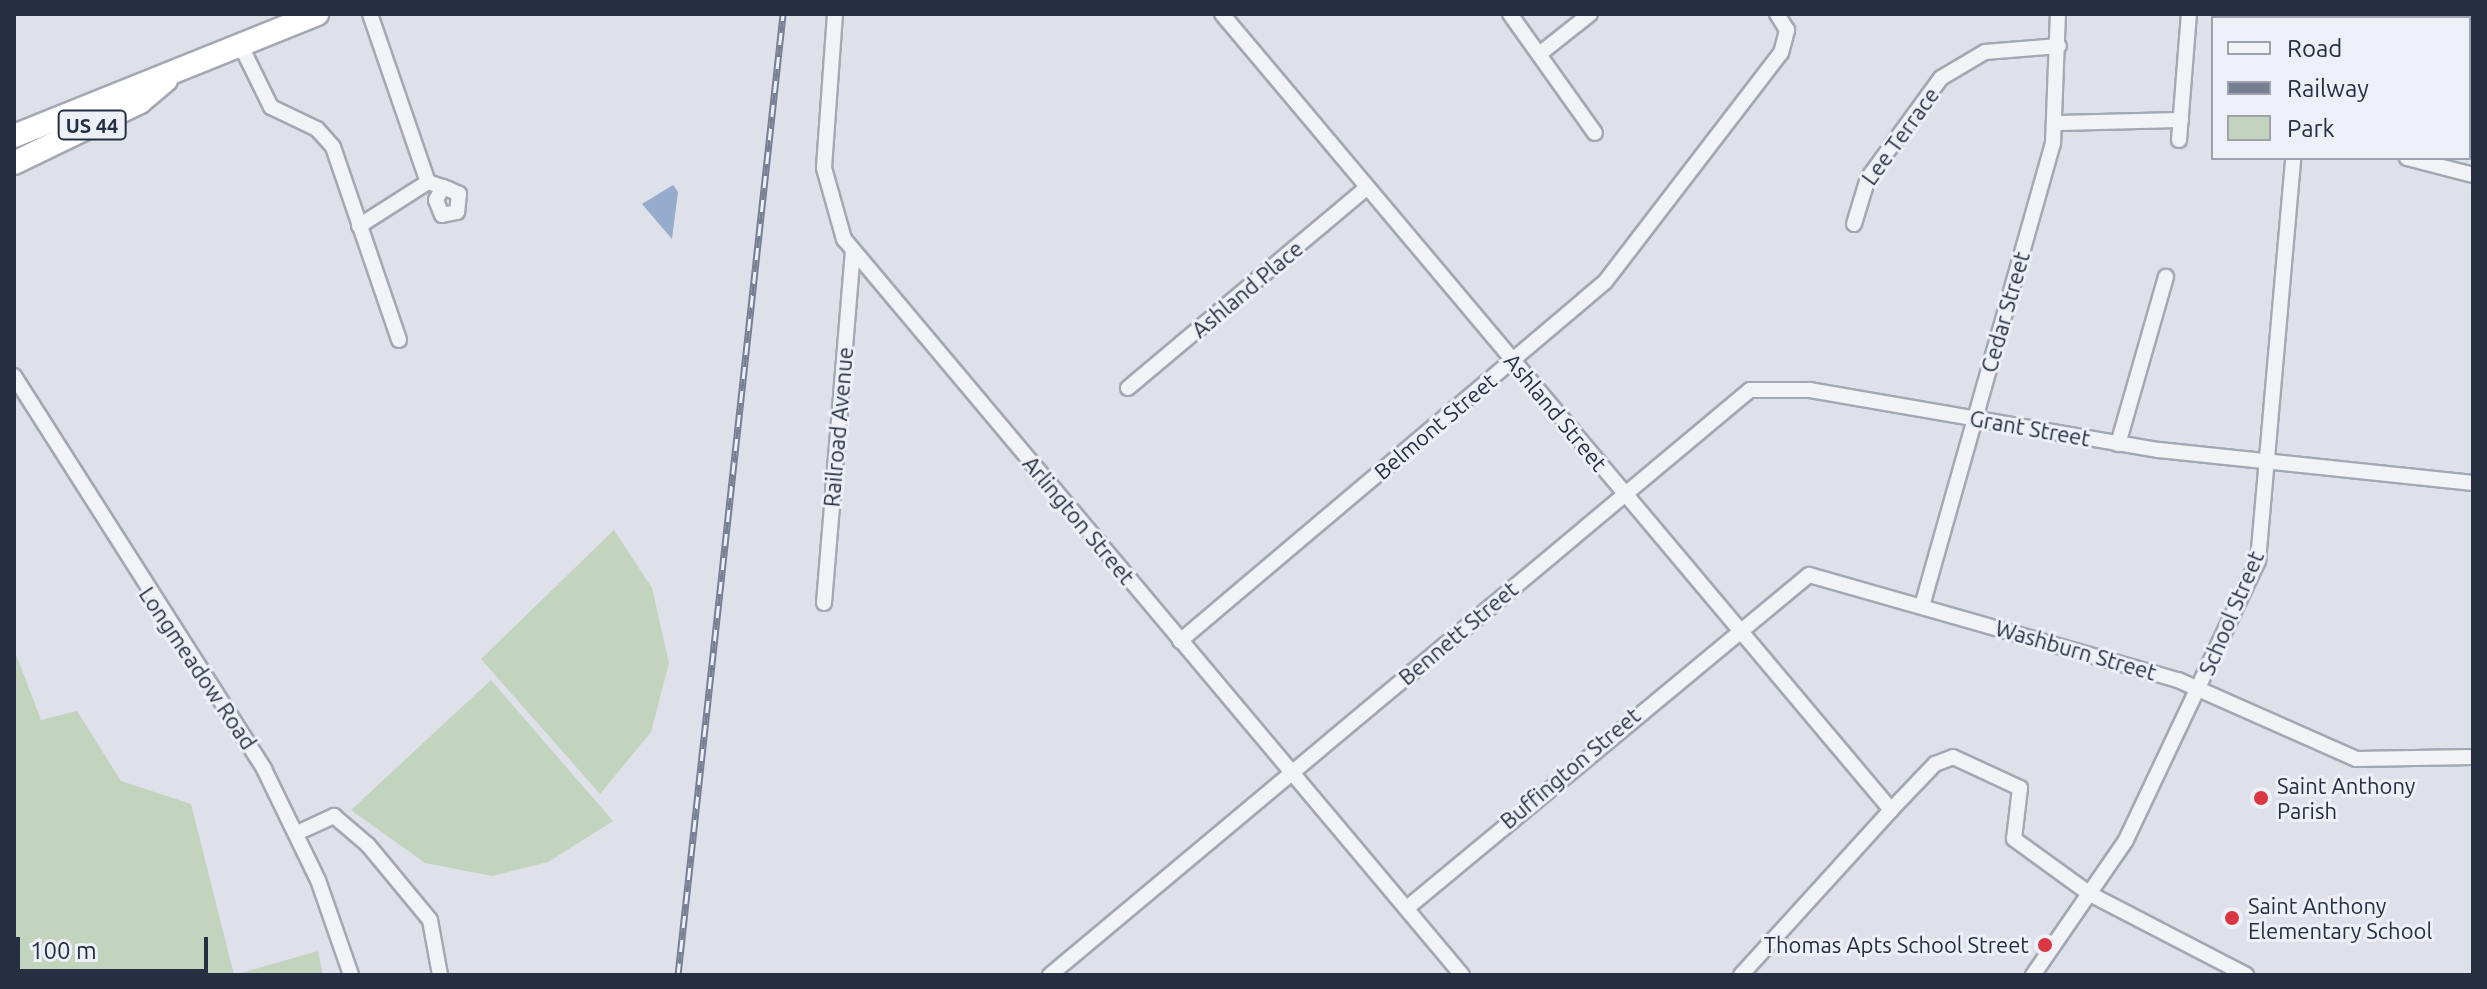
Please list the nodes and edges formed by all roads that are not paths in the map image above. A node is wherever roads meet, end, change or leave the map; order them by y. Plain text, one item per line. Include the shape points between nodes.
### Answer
1 (317, 14) edge
2 (370, 14) edge
3 (835, 14) edge
4 (1222, 14) edge
5 (1510, 14) edge
6 (1590, 14) edge
7 (1777, 14) edge
8 (2058, 14) edge
9 (2189, 14) edge
10 (241, 46) junction
11 (2059, 46) junction
12 (1542, 52) junction
13 (166, 80) junction
14 (2181, 120) junction
15 (2057, 123) junction
16 (1595, 133) dead end
17 (14, 136) edge
18 (2179, 140) dead end
19 (2293, 160) edge
20 (2415, 160) edge
21 (14, 163) edge
22 (2473, 175) edge
23 (428, 182) junction
24 (443, 187) dead end
25 (1365, 189) junction
26 (1854, 224) dead end
27 (359, 226) junction
28 (853, 251) junction
29 (2166, 277) dead end
30 (399, 340) dead end
31 (1513, 361) junction
32 (14, 376) edge
33 (1128, 388) dead end
34 (1974, 419) junction
35 (2118, 444) junction
36 (2268, 460) junction
37 (2473, 483) edge
38 (1624, 493) junction
39 (824, 603) dead end
40 (1922, 606) junction
41 (1735, 631) junction
42 (1180, 641) junction
43 (2198, 688) junction
44 (2473, 757) edge
45 (1292, 773) junction
46 (1891, 810) junction
47 (297, 833) junction
48 (2090, 894) junction
49 (1407, 908) junction
50 (351, 975) edge
51 (440, 975) edge
52 (1050, 975) edge
53 (1462, 975) edge
54 (1741, 975) edge
55 (2033, 975) edge
56 (2246, 975) edge

1 - 10 highway, US 44
2 - 23 street
3 - 28 street, Arlington Street via 824,168 834,217
4 - 25 street, Ashland Street
5 - 12 street
6 - 12 street
7 - 31 street, Belmont Street via 1787,40 1643,241
8 - 11 street, Cedar Street
9 - 14 street
10 - 13 highway, US 44
10 - 27 street via 271,107 317,129 333,147
11 - 15 street, Cedar Street
11 - 26 street, Lee Terrace via 1985,52 1941,78 1868,178
12 - 16 street via 1546,69
13 - 17 highway, US 44 via 122,87
13 - 21 highway, US 44 via 140,102
14 - 15 street
14 - 18 street
15 - 34 street, Cedar Street
19 - 36 street, School Street
20 - 22 street
23 - 24 street
23 - 27 street
25 - 31 street, Ashland Street
25 - 33 street, Ashland Place
27 - 30 street
28 - 39 street, Railroad Avenue
28 - 42 street, Arlington Street
29 - 35 street
31 - 38 street, Ashland Street
31 - 42 street, Belmont Street
32 - 47 street, Longmeadow Road via 248,743
34 - 35 street, Grant Street
34 - 38 street, Grant Street via 1757,388
34 - 40 street, Cedar Street
35 - 36 street, Grant Street
36 - 37 street, Grant Street
36 - 43 street, School Street via 2258,561
38 - 41 street, Ashland Street
38 - 45 street, Bennett Street
40 - 41 street, Washburn Street via 1809,575
40 - 43 street, Washburn Street
41 - 46 street, Ashland Street
41 - 49 street, Buffington Street
42 - 45 street, Arlington Street
43 - 44 street, Washburn Street via 2356,759
43 - 48 street, School Street via 2126,840
45 - 49 street, Arlington Street
45 - 52 street, Bennett Street
46 - 48 street via 1935,764 1953,757 1976,762 2020,788 2014,839
46 - 54 street
47 - 50 street, Longmeadow Road
47 - 51 street via 334,816 368,845 430,920
48 - 55 street, School Street
48 - 56 street
49 - 53 street, Arlington Street

